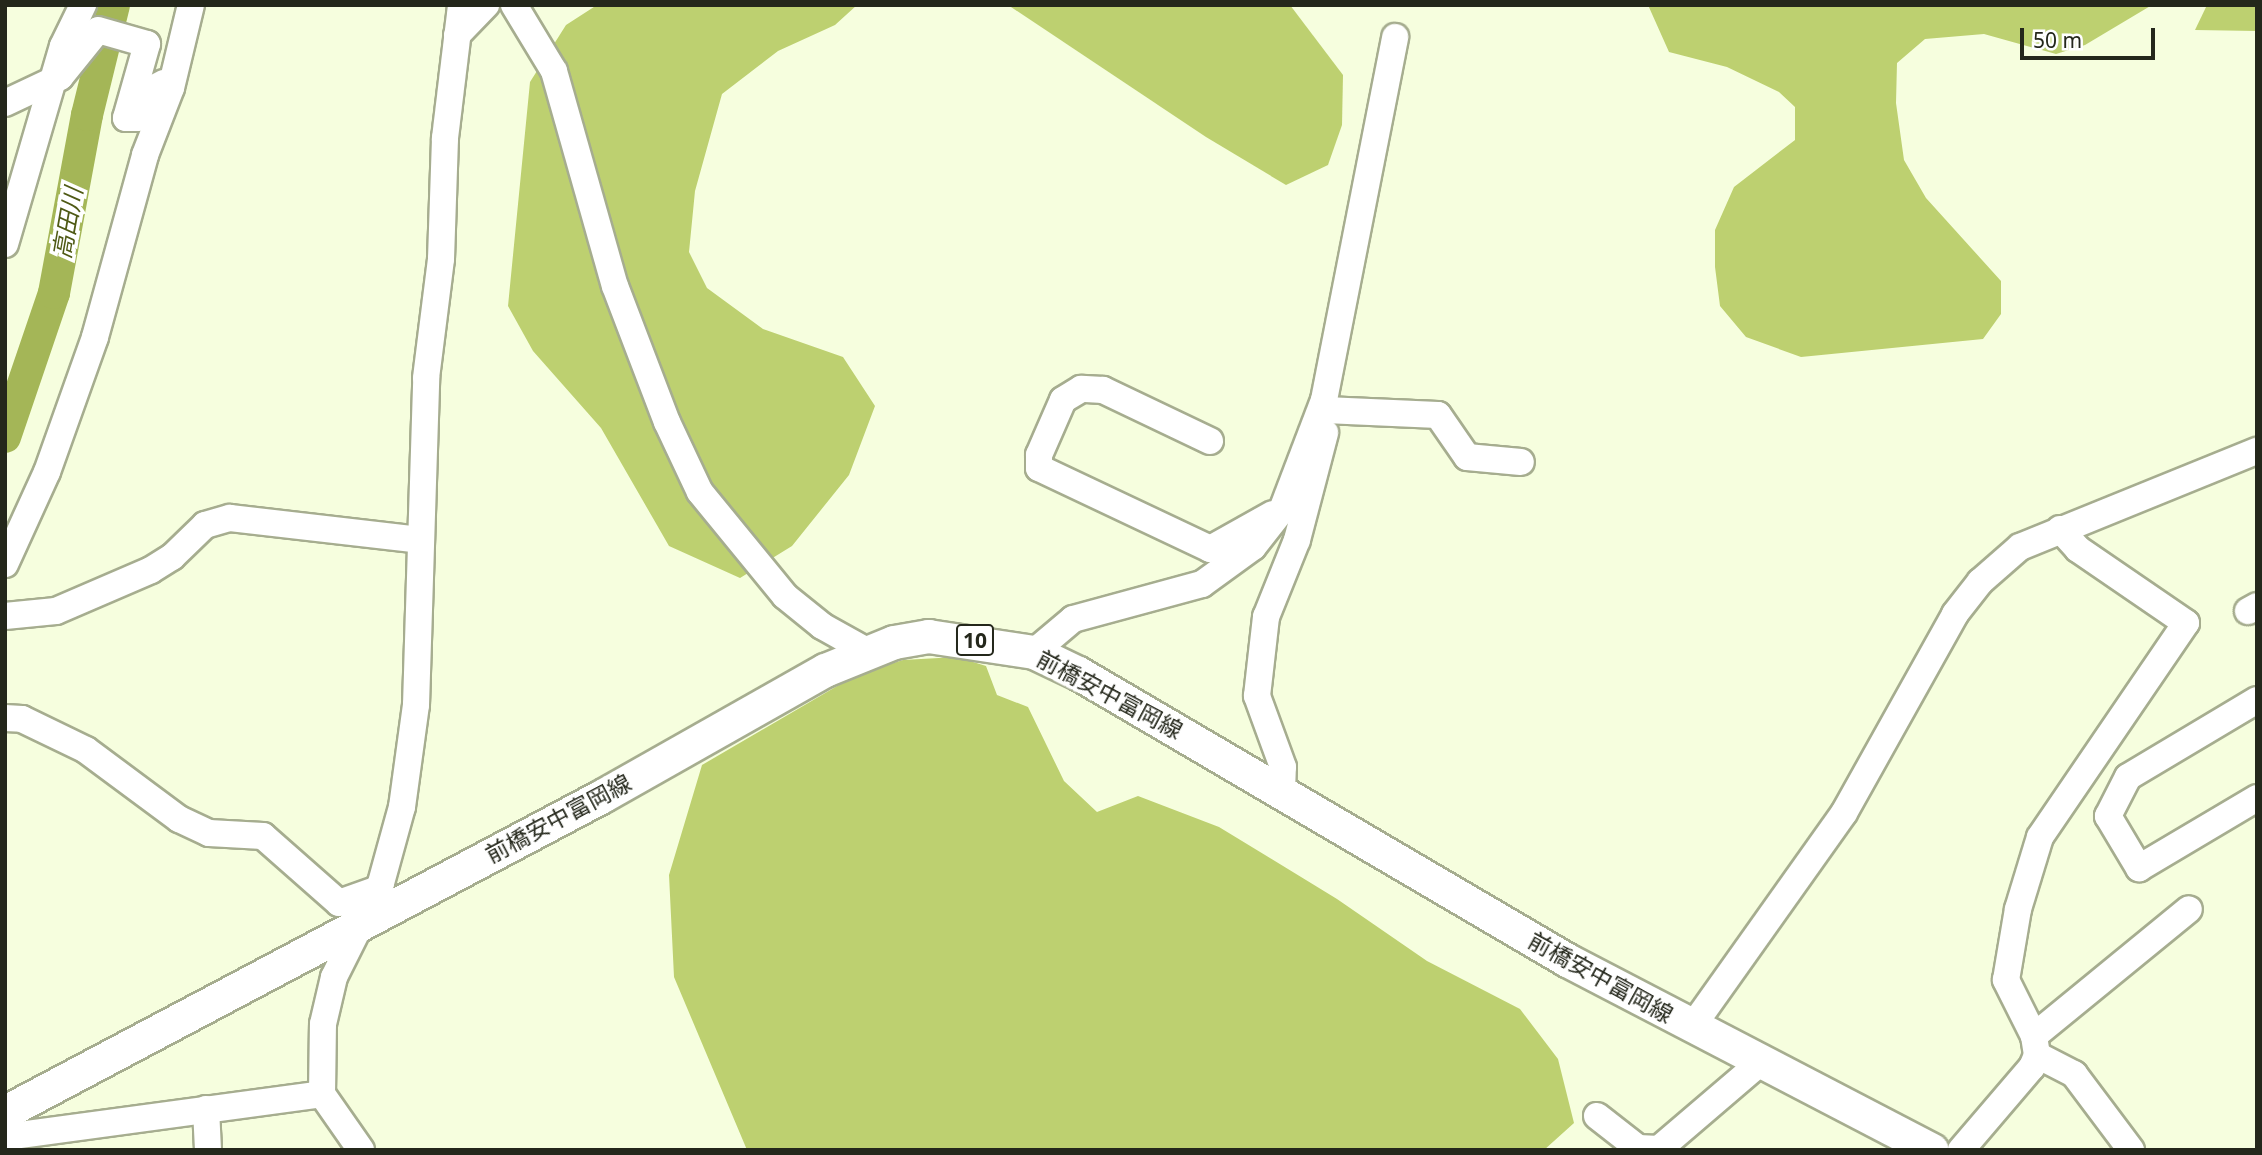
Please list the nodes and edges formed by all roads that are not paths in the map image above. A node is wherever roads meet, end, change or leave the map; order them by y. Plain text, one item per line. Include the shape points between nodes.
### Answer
1 (83, 5) edge
2 (191, 5) edge
3 (461, 5) edge
4 (486, 5) edge
5 (514, 5) edge
6 (457, 35) junction
7 (1395, 37) dead end
8 (174, 78) junction
9 (56, 81) junction
10 (5, 103) edge
11 (5, 244) edge
12 (1324, 405) junction
13 (1210, 441) dead end
14 (2257, 451) edge
15 (1521, 462) dead end
16 (1282, 510) junction
17 (2060, 529) junction
18 (420, 540) junction
19 (5, 564) edge
20 (5, 616) edge
21 (867, 651) junction
22 (1034, 652) junction
23 (2257, 700) edge
24 (5, 718) edge
25 (1282, 792) junction
26 (2257, 798) edge
27 (378, 889) junction
28 (2189, 909) dead end
29 (361, 923) junction
30 (1692, 1027) junction
31 (2035, 1046) junction
32 (1761, 1062) junction
33 (322, 1094) junction
34 (206, 1109) junction
35 (5, 1112) edge
36 (1597, 1116) dead end
37 (5, 1137) edge
38 (1920, 1147) edge
39 (208, 1150) edge
40 (361, 1150) edge
41 (1961, 1150) edge
42 (2131, 1150) edge

1 - 9 street via 63,46
2 - 8 street
3 - 6 street
4 - 6 street
5 - 21 street via 554,71 615,286 667,422 700,492 785,596 822,626
6 - 18 street via 445,138 441,259 426,378
7 - 12 street
8 - 9 street via 156,87 137,118 126,118 147,44 98,30
8 - 19 street via 145,155 90,349 47,472
9 - 10 street
9 - 11 street
12 - 15 street via 1438,415 1467,457
12 - 16 street
12 - 25 street via 1326,440 1297,540 1265,617 1257,696 1283,767
13 - 16 street via 1103,390 1080,389 1063,400 1039,455 1039,468 1210,549
14 - 17 street
16 - 22 street via 1253,547 1202,584 1073,619
17 - 30 street via 2021,547 1980,582 1955,614 1844,813
17 - 31 street via 2078,549 2186,623 2040,837 2018,909 2007,980
18 - 20 street via 230,518 205,525 151,570 80,601 56,611
18 - 27 street via 416,705 402,807
21 - 22 main road, 前橋安中富岡線 / 10 via 928,636
21 - 29 main road, 前橋安中富岡線 / 10
22 - 25 main road, 前橋安中富岡線 / 10
23 - 26 street via 2128,776 2108,817 2139,868
24 - 27 street via 22,719 86,750 179,819 209,833 263,836 339,903
25 - 30 main road, 前橋安中富岡線 / 10 via 1567,960
27 - 29 street
28 - 31 street
29 - 33 street via 326,1003
29 - 35 main road, 前橋安中富岡線 / 10
30 - 32 main road, 前橋安中富岡線 / 10
31 - 41 street via 2032,1067
31 - 42 street via 2074,1074
32 - 36 street via 1658,1149 1638,1148
32 - 38 main road, 前橋安中富岡線 / 10
33 - 34 street
33 - 40 street
34 - 37 street
34 - 39 street

